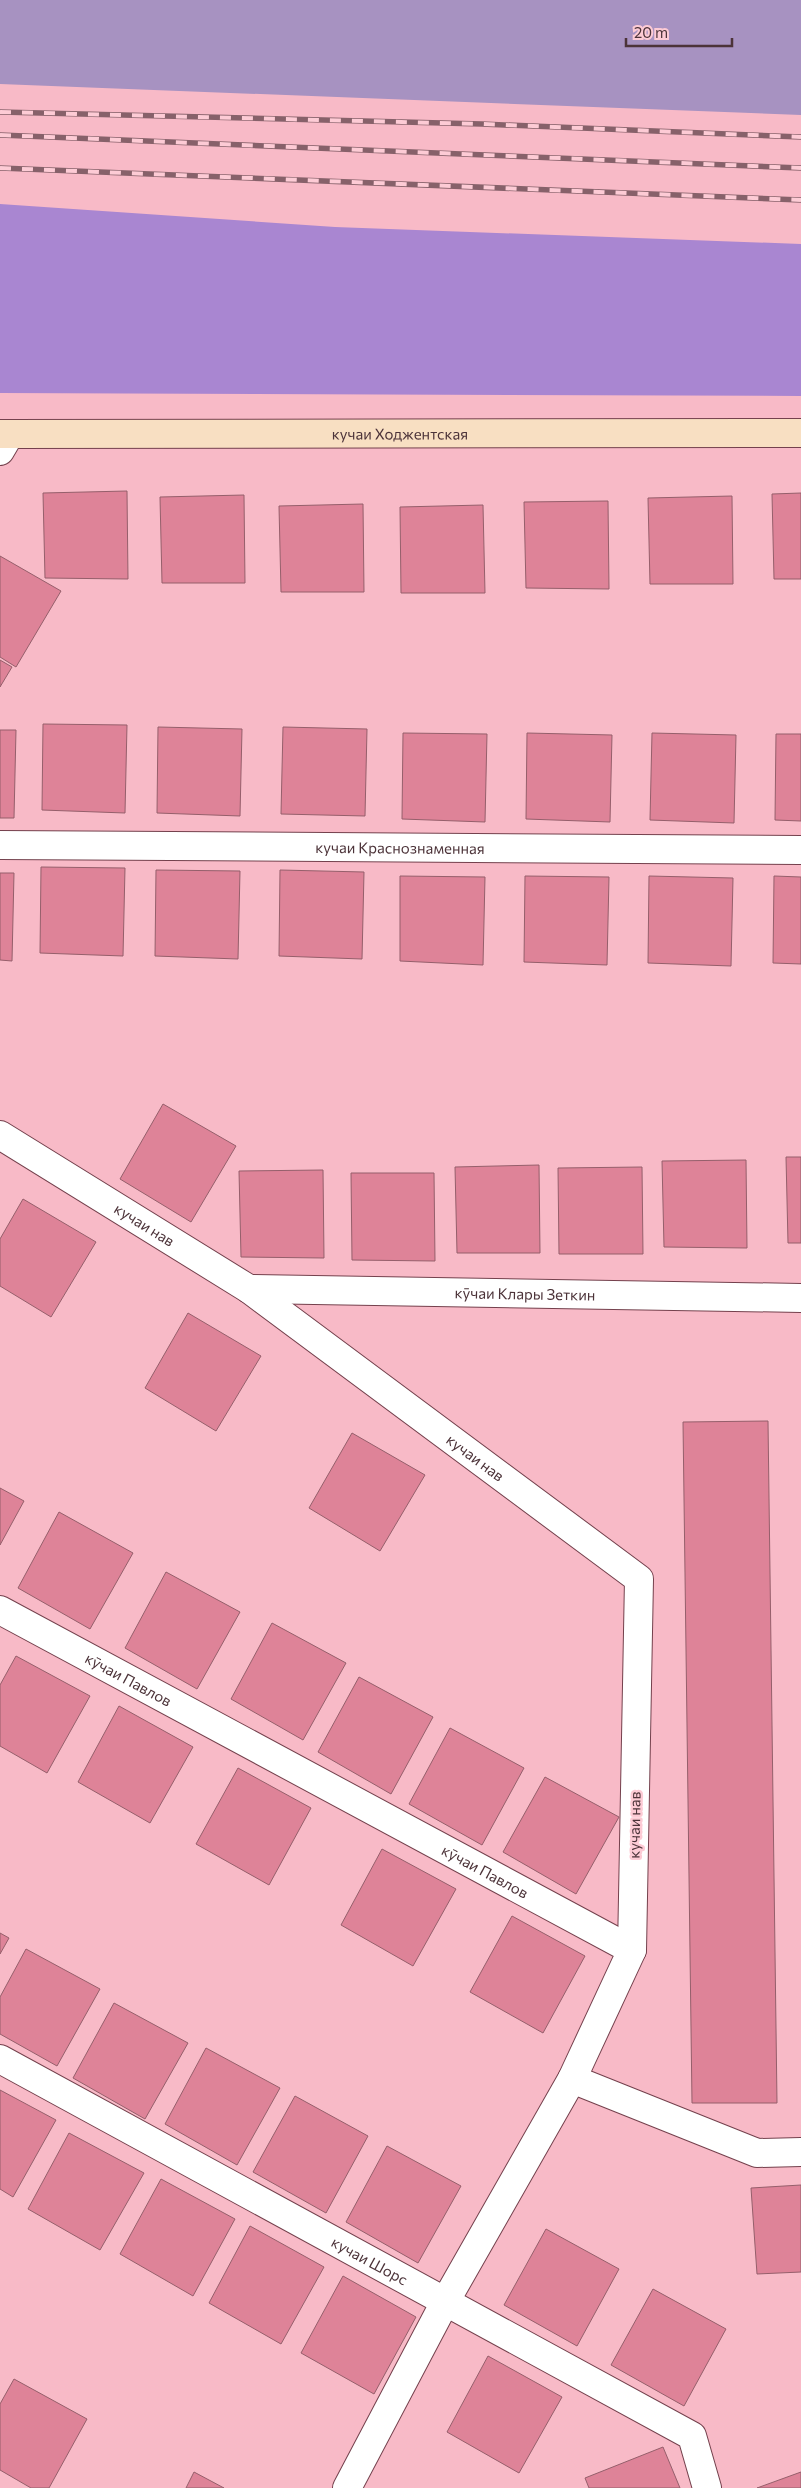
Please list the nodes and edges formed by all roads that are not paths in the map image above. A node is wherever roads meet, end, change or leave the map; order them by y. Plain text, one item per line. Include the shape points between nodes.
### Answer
1 (801, 432) edge
2 (3, 440) edge
3 (0, 845) edge
4 (801, 850) edge
5 (0, 1135) edge
6 (249, 1289) junction
7 (801, 1298) edge
8 (0, 1610) edge
9 (632, 1950) junction
10 (0, 2059) edge
11 (572, 2079) junction
12 (801, 2152) edge
13 (444, 2302) junction
14 (347, 2488) edge
15 (708, 2488) edge

1 - 2 main road, кучаи Ходжентская
3 - 4 street, кучаи Краснознаменная
5 - 6 street, кучаи нав
6 - 7 street, кӯчаи Клары Зеткин
6 - 9 street, кучаи нав via 639,1579
8 - 9 street, кӯчаи Павлов
9 - 11 street
10 - 13 street, кучаи Шорс
11 - 12 street via 757,2153
11 - 13 street
13 - 14 street
13 - 15 street, кучаи Шорс via 692,2436

